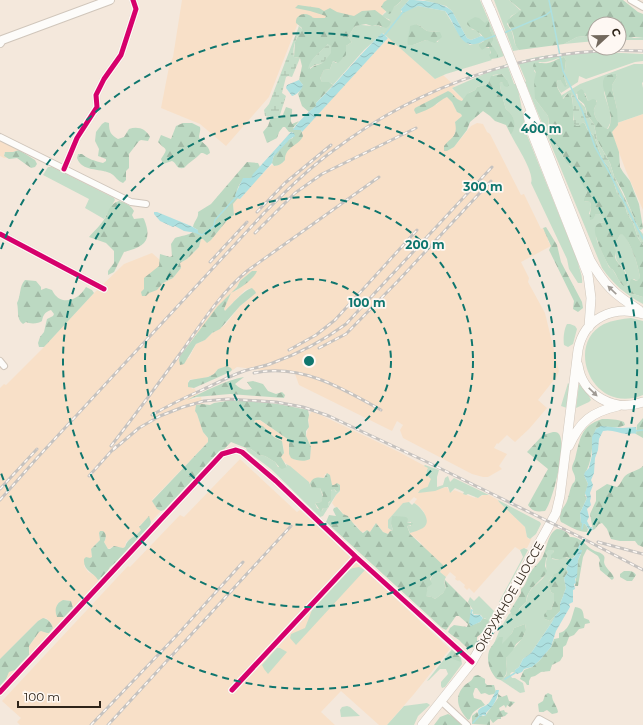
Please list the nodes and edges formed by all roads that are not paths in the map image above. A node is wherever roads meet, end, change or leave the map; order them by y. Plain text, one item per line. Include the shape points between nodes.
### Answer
1 (110, 0) edge
2 (133, 0) edge
3 (486, 0) edge
4 (631, 0) edge
5 (643, 7) edge
6 (1, 39) edge
7 (521, 84) junction
8 (0, 137) edge
9 (64, 169) junction
10 (146, 204) dead end
11 (0, 234) edge
12 (104, 289) dead end
13 (643, 313) edge
14 (589, 327) junction
15 (578, 358) junction
16 (643, 402) edge
17 (619, 405) junction
18 (566, 455) junction
19 (356, 557) junction
20 (472, 662) junction
21 (232, 690) dead end
22 (0, 692) edge
23 (441, 702) junction
24 (422, 725) edge
25 (467, 725) edge
26 (535, 725) edge
27 (550, 725) edge

1 - 6 street
2 - 9 street via 136,9 121,55 104,79 96,95 97,107 77,138
3 - 7 main road, bridge
4 - 5 street
13 -> 7 main road via 612,291 590,260
7 - 14 main road via 531,130 588,275 591,298
8 - 9 street
9 - 10 street via 131,202
11 - 12 street
13 - 14 main road via 626,310 611,312
14 - 15 main road via 581,340
15 -> 17 main road via 581,377 589,389 597,397
15 - 18 main road
16 - 17 main road
17 - 18 main road via 593,414 584,422 574,436
18 - 20 main road, ОКРУЖНОЕ ШОССЕ via 556,512
19 - 20 street
19 - 21 street
19 - 22 street via 242,452 236,450 222,454
20 - 23 main road, ОКРУЖНОЕ ШОССЕ
23 - 24 main road, ОКРУЖНОЕ ШОССЕ
23 - 25 street
26 - 27 street via 539,719

